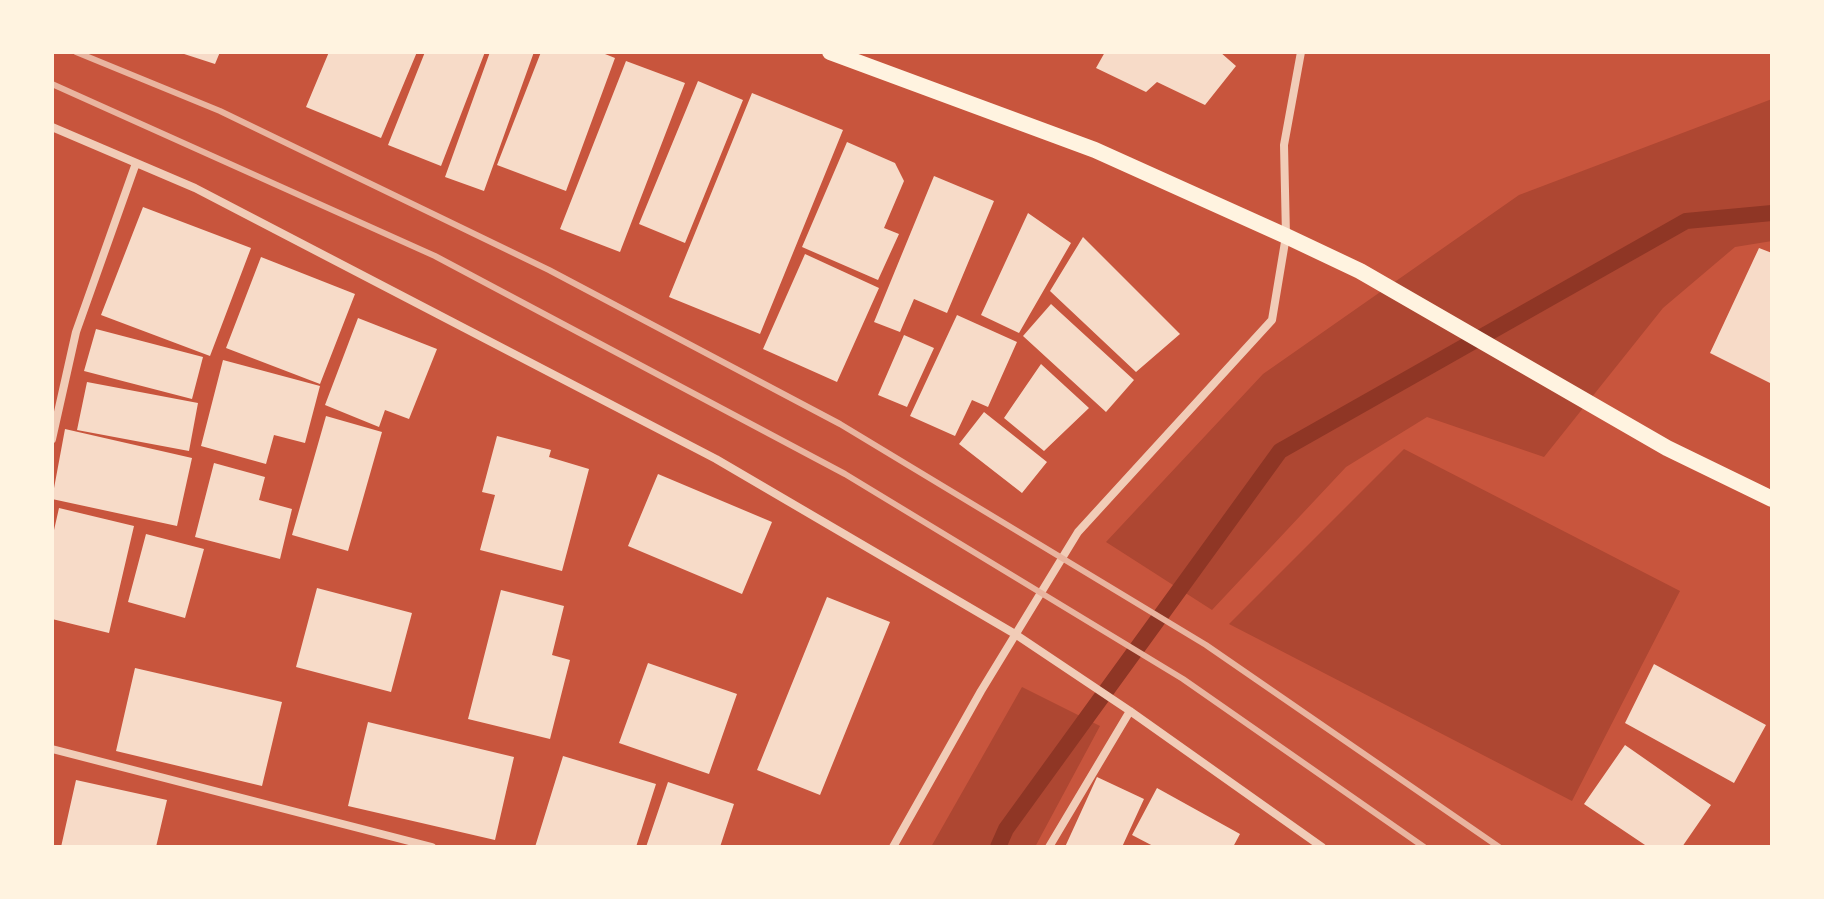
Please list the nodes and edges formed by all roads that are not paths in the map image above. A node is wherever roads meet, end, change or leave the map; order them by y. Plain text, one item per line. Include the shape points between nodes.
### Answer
1 (830, 52) edge
2 (1301, 52) edge
3 (52, 127) edge
4 (136, 163) junction
5 (1286, 236) junction
6 (52, 439) edge
7 (1772, 499) edge
8 (1015, 634) junction
9 (1130, 711) junction
10 (52, 749) edge
11 (432, 847) edge
12 (893, 847) edge
13 (1049, 847) edge
14 (1322, 847) edge

1 - 5 main road via 1095,150
2 - 5 street via 1284,145
3 - 4 street
4 - 6 street via 76,332
4 - 8 street via 209,195 716,459
5 - 7 main road via 1360,271 1602,413
5 - 8 street via 1272,320 1078,532
8 - 9 street
8 - 12 street
9 - 13 street
9 - 14 street
10 - 11 street

